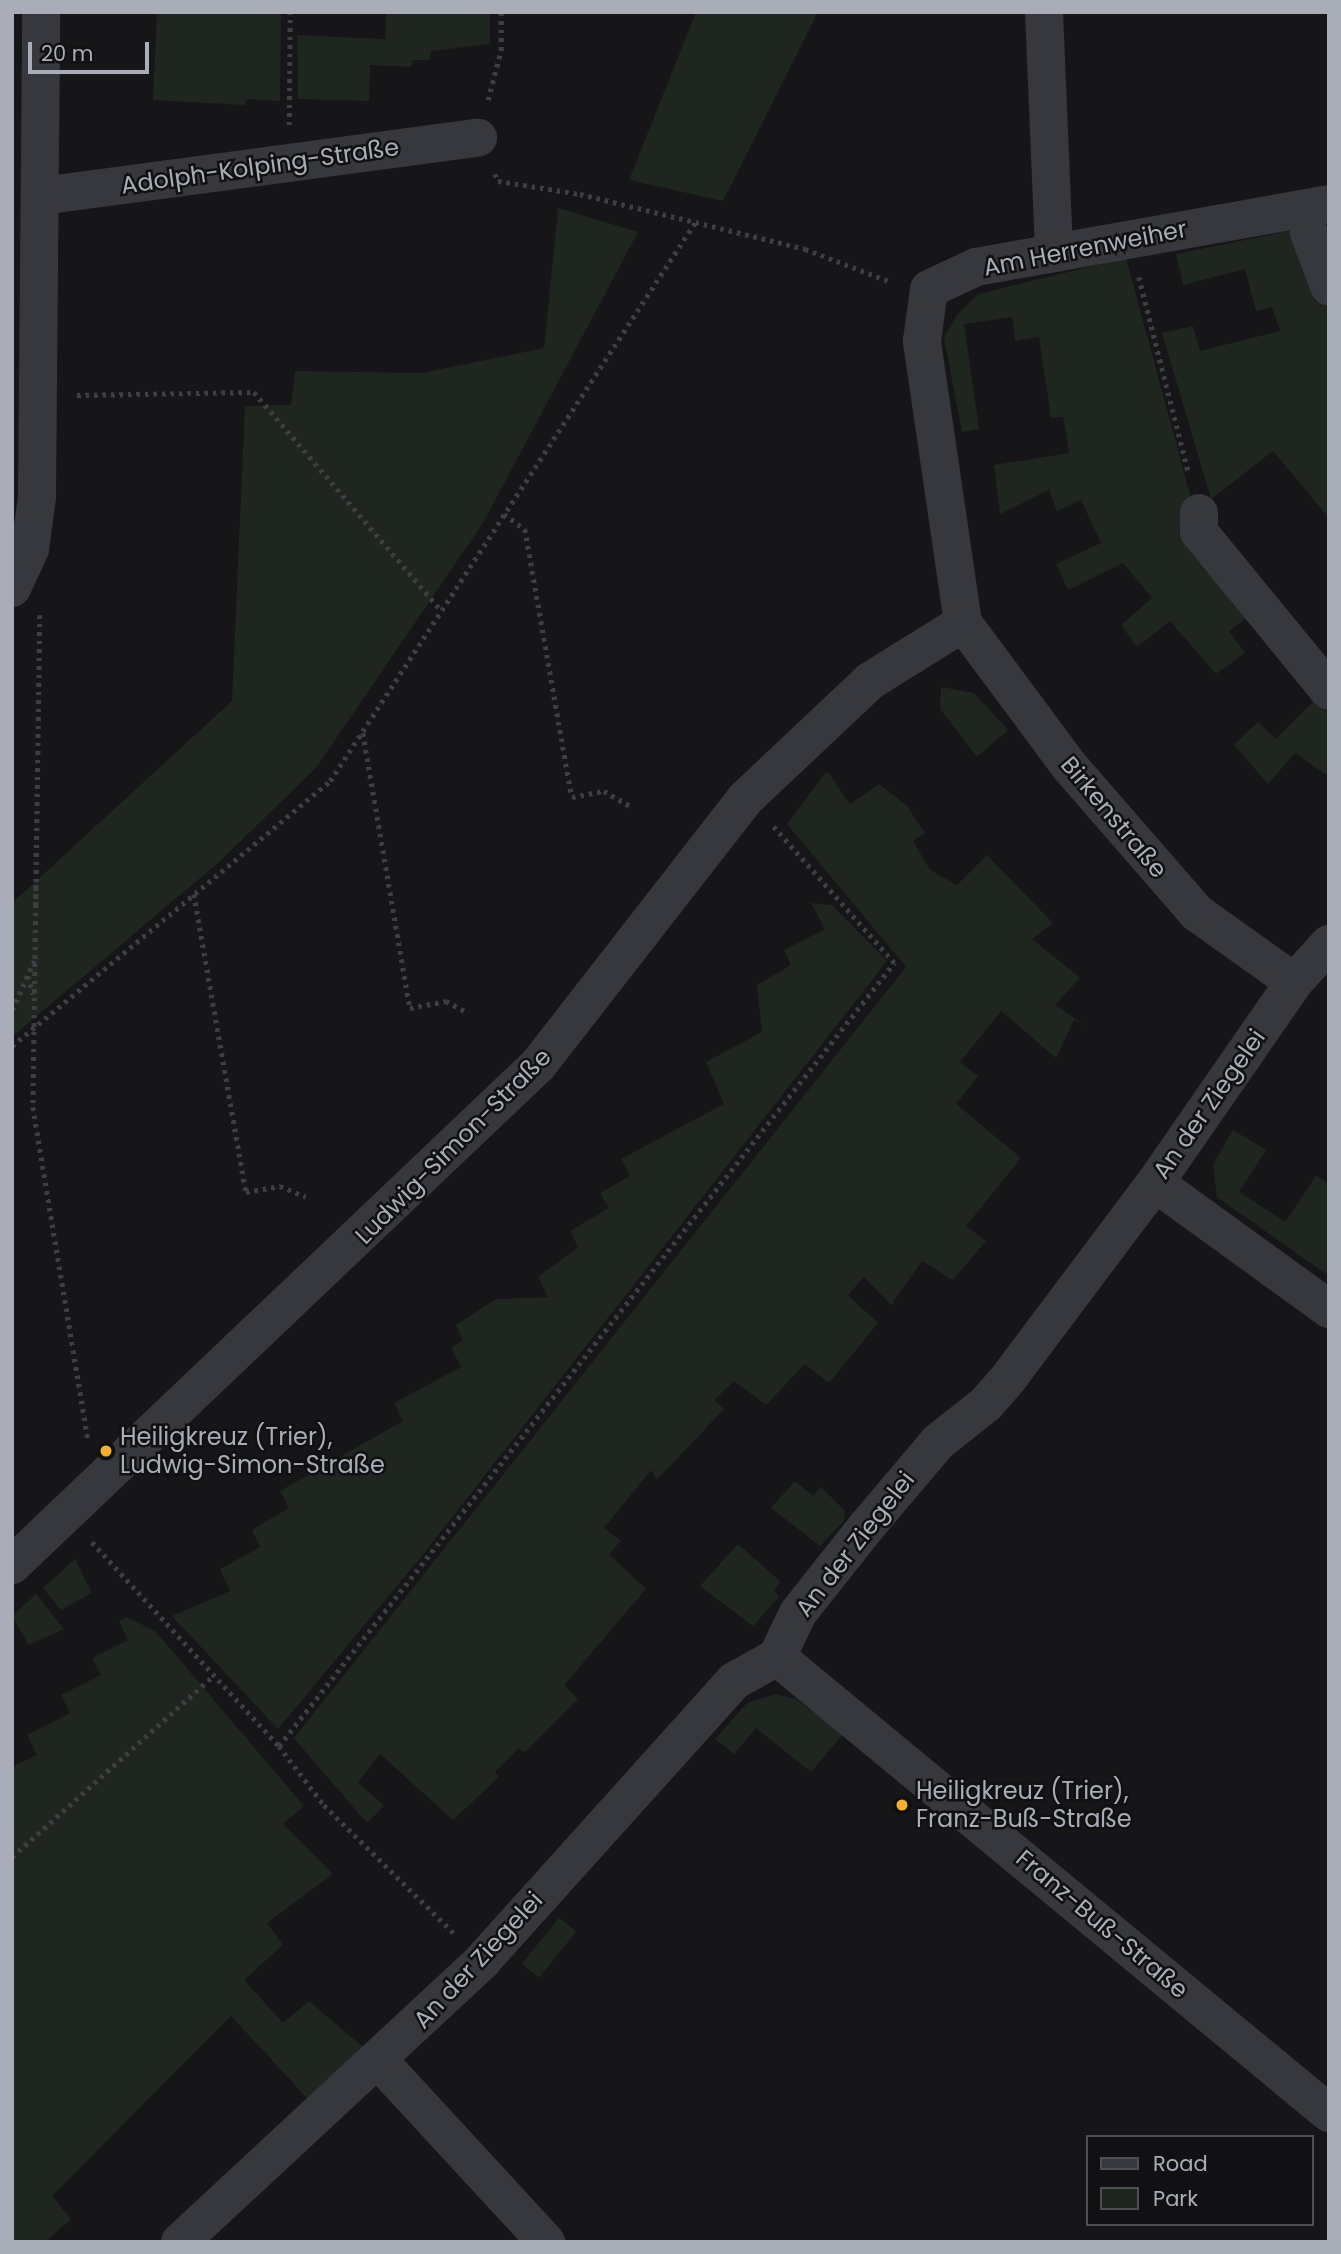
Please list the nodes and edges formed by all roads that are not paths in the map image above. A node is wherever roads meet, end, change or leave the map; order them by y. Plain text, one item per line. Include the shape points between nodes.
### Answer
1 (41, 12) edge
2 (1044, 12) edge
3 (478, 138) road end
4 (41, 196) junction
5 (1319, 218) edge
6 (1054, 251) junction
7 (1329, 286) edge
8 (1199, 513) road end
9 (12, 588) edge
10 (963, 624) junction
11 (1329, 691) edge
12 (1329, 944) edge
13 (1294, 982) junction
14 (1155, 1183) junction
15 (1329, 1310) edge
16 (12, 1565) edge
17 (777, 1657) junction
18 (380, 2062) junction
19 (1329, 2113) edge
20 (180, 2242) edge
21 (545, 2242) edge

1 - 4 street
2 - 6 street
3 - 4 street, Adolph-Kolping-Straße
4 - 9 street via 39,396 30,550
5 - 6 street, Am Herrenweiher
5 - 7 street
6 - 10 street, Am Herrenweiher via 976,267 929,289 922,341
8 - 11 street via 1199,532
10 - 13 street, Birkenstraße via 1070,767 1197,912
10 - 16 street, Ludwig-Simon-Straße via 870,681 746,798 538,1065 102,1486
12 - 13 street, An der Ziegelei
13 - 14 street, An der Ziegelei
14 - 15 street
14 - 17 street, An der Ziegelei via 986,1404 938,1442 867,1526 798,1613
17 - 18 street, An der Ziegelei via 734,1681 482,1961
17 - 19 street, Franz-Buß-Straße
18 - 20 street, An der Ziegelei
18 - 21 street

